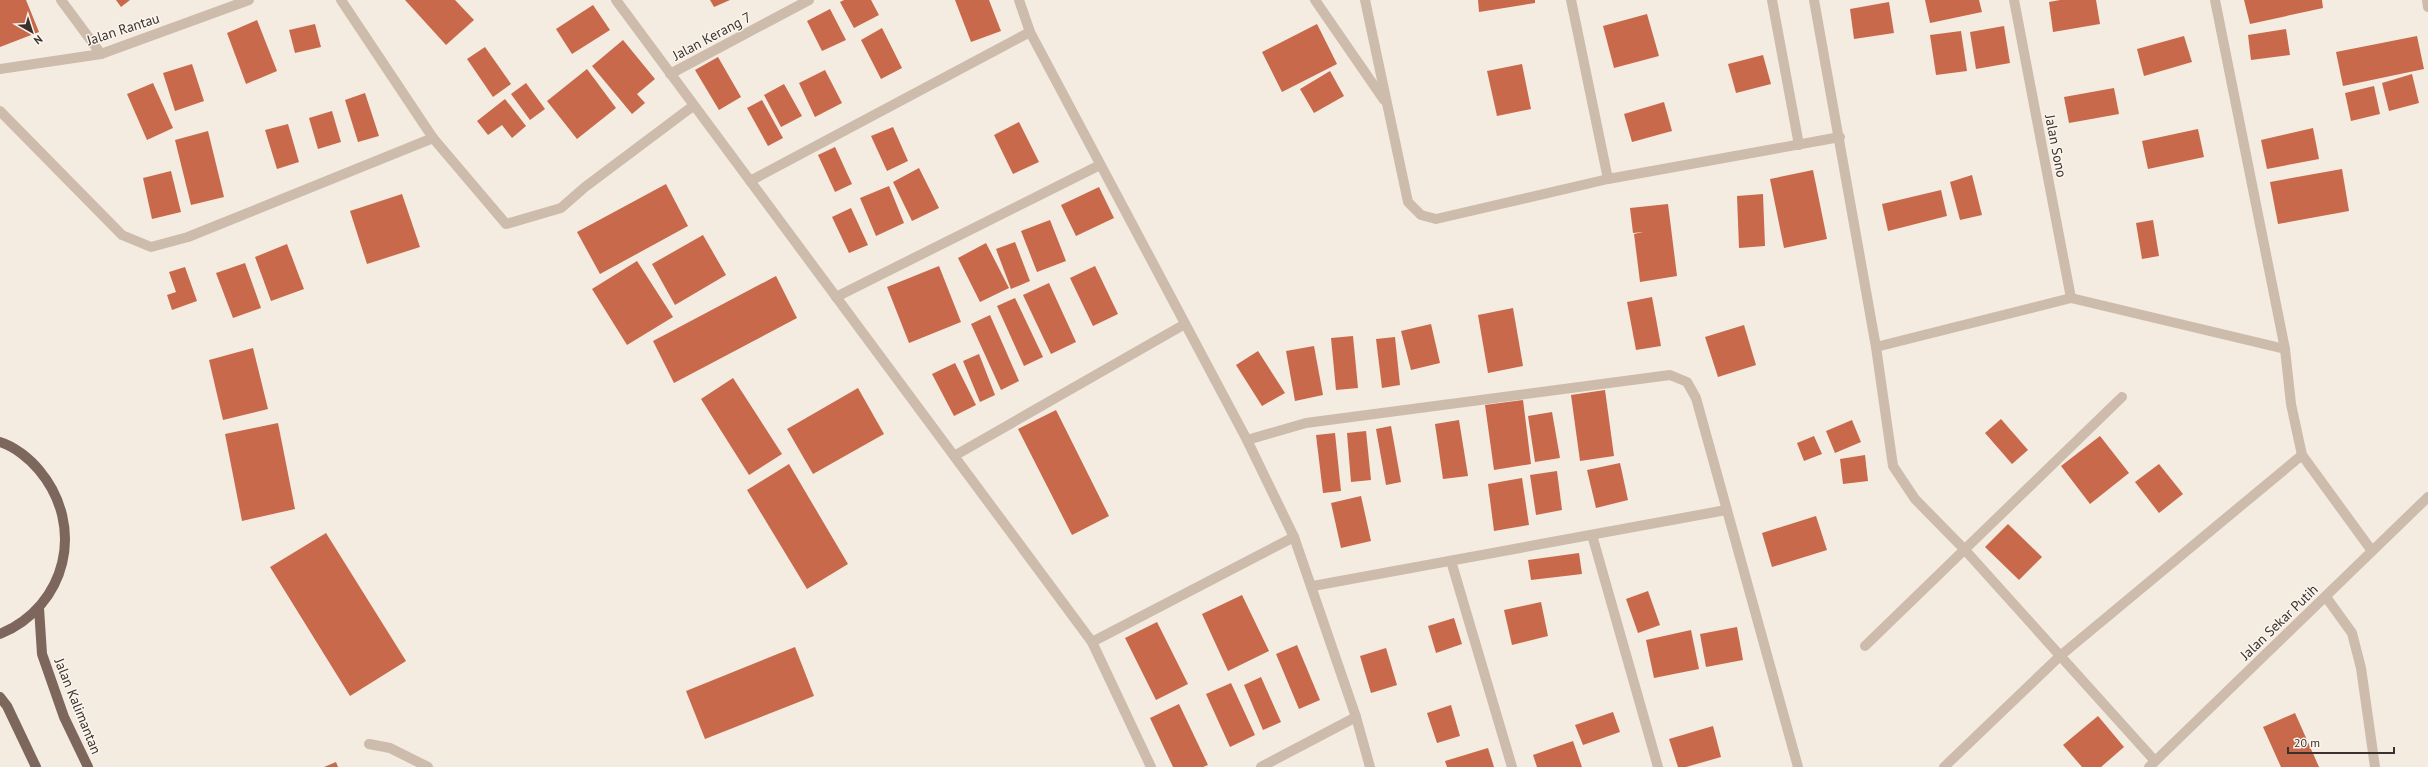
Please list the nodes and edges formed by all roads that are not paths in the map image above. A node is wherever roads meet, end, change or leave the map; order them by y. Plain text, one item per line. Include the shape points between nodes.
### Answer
1 (61, 0) edge
2 (250, 0) edge
3 (341, 0) edge
4 (616, 0) edge
5 (809, 0) edge
6 (1019, 0) edge
7 (1315, 0) edge
8 (1366, 0) edge
9 (1571, 0) edge
10 (1772, 0) edge
11 (1814, 0) edge
12 (2014, 0) edge
13 (2214, 0) edge
14 (2426, 0) edge
15 (2428, 7) edge
16 (1030, 32) junction
17 (100, 54) junction
18 (0, 69) edge
19 (670, 74) junction
20 (1388, 105) junction
21 (693, 106) junction
22 (0, 110) edge
23 (1840, 137) junction
24 (433, 138) junction
25 (1799, 145) junction
26 (1100, 164) junction
27 (1608, 179) junction
28 (750, 181) junction
29 (836, 297) junction
30 (2071, 298) junction
31 (1185, 324) junction
32 (1876, 347) junction
33 (2285, 354) junction
34 (2122, 397) dead end
35 (1247, 440) junction
36 (0, 442) edge
37 (2302, 455) junction
38 (954, 456) junction
39 (2428, 497) edge
40 (1726, 510) junction
41 (1592, 535) junction
42 (1294, 537) junction
43 (1965, 550) junction
44 (2372, 551) junction
45 (1451, 561) junction
46 (1313, 586) junction
47 (2326, 597) junction
48 (39, 608) junction
49 (0, 634) edge
50 (1092, 642) junction
51 (1865, 646) dead end
52 (2060, 656) junction
53 (0, 697) edge
54 (1356, 717) junction
55 (369, 744) dead end
56 (2152, 764) edge
57 (36, 767) edge
58 (88, 767) edge
59 (428, 767) edge
60 (1151, 767) edge
61 (1262, 767) edge
62 (1370, 767) edge
63 (1512, 767) edge
64 (1658, 767) edge
65 (1798, 767) edge
66 (1944, 767) edge
67 (2375, 767) edge

1 - 17 street
2 - 17 street, Jalan Rantau
3 - 24 street
4 - 19 street
5 - 19 street, Jalan Kerang 7
6 - 16 street
7 - 20 street
8 - 20 street
9 - 27 street
10 - 25 street
11 - 23 street
12 - 30 street, Jalan Sono
13 - 33 street
14 - 15 street
16 - 26 street
16 - 28 street
17 - 18 street, Jalan Rantau
19 - 21 street
20 - 27 street via 1408,202 1421,216 1436,219
21 - 24 street via 561,208 506,224
21 - 28 street
22 - 24 street via 122,235 151,247 188,237
23 - 25 street
23 - 32 street
25 - 27 street
26 - 29 street
26 - 31 street
28 - 29 street
29 - 38 street
30 - 32 street
30 - 33 street
31 - 35 street
31 - 38 street
32 - 43 street via 1893,466 1914,500
33 - 37 street via 2291,404
34 - 43 street
35 - 40 street via 1306,423 1670,375 1687,382 1696,398
35 - 42 street
36 - 48 main road via 30,460 52,485 64,516 66,548 57,580
37 - 44 street
37 - 52 street
38 - 50 street
39 - 44 street, Jalan Sekar Putih
40 - 41 street
40 - 65 street
41 - 45 street
41 - 64 street
42 - 46 street
42 - 50 street
43 - 51 street
43 - 52 street
44 - 47 street, Jalan Sekar Putih
45 - 46 street
45 - 63 street
46 - 54 street
47 - 56 street, Jalan Sekar Putih
47 - 67 street via 2352,633 2361,668
48 - 49 main road via 15,628
48 - 58 main road, Jalan Kalimantan via 42,654 64,717
50 - 60 street
52 - 56 street
52 - 66 street
53 - 57 main road via 7,706
54 - 61 street
54 - 62 street
55 - 59 street via 390,748

